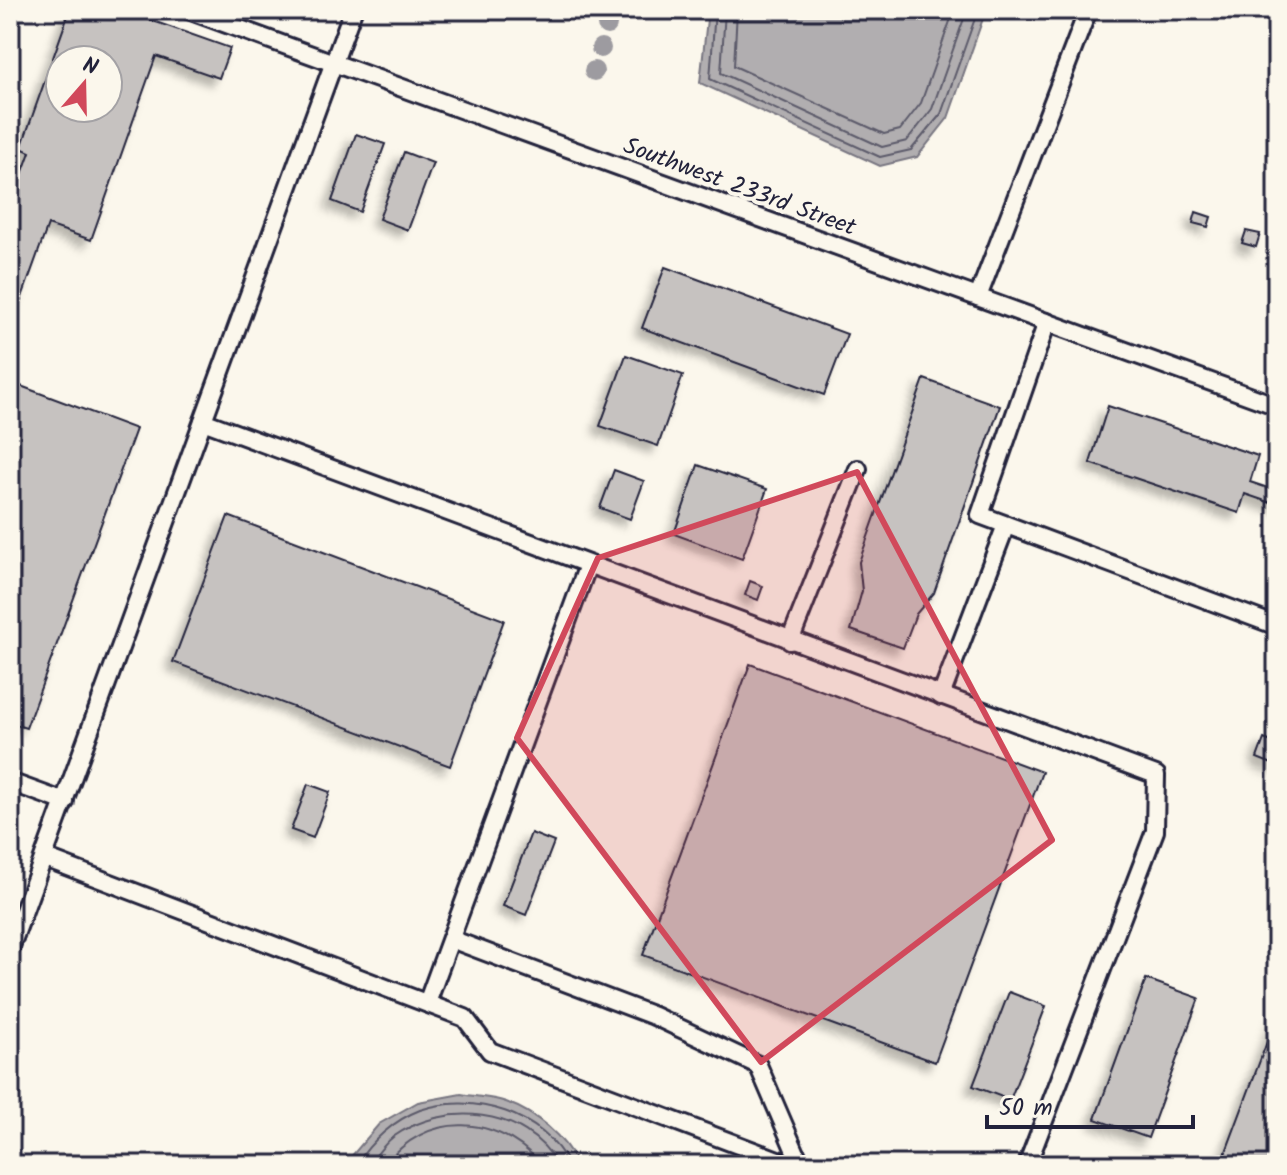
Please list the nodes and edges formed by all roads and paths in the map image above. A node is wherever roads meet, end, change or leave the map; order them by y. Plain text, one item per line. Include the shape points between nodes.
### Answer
1 (188, 10) edge
2 (353, 10) edge
3 (1088, 10) edge
4 (333, 65) junction
5 (978, 297) junction
6 (1047, 322) junction
7 (1277, 406) edge
8 (203, 421) junction
9 (858, 469) dead end
10 (1006, 525) junction
11 (588, 565) junction
12 (1277, 626) edge
13 (790, 641) junction
14 (941, 696) junction
15 (10, 782) edge
16 (65, 802) junction
17 (45, 858) junction
18 (451, 939) junction
19 (10, 949) edge
20 (427, 1003) junction
21 (791, 1165) edge
22 (801, 1165) edge
23 (1027, 1165) edge

1 - 4 lane, Southwest 233rd Street
2 - 4 lane
3 - 5 lane
4 - 5 lane, Southwest 233rd Street
4 - 8 lane
5 - 6 lane, Southwest 233rd Street
6 - 7 lane, Southwest 233rd Street
6 - 10 lane via 980,515
8 - 11 lane
8 - 16 lane
9 - 13 lane
10 - 12 lane
10 - 14 lane
11 - 13 lane
11 - 18 lane
13 - 14 lane
14 - 23 lane via 1156,775 1155,831
15 - 16 lane
16 - 17 lane
17 - 19 lane
17 - 20 lane
18 - 20 lane
18 - 22 lane via 654,1016 758,1065
20 - 21 lane via 465,1018 490,1051

